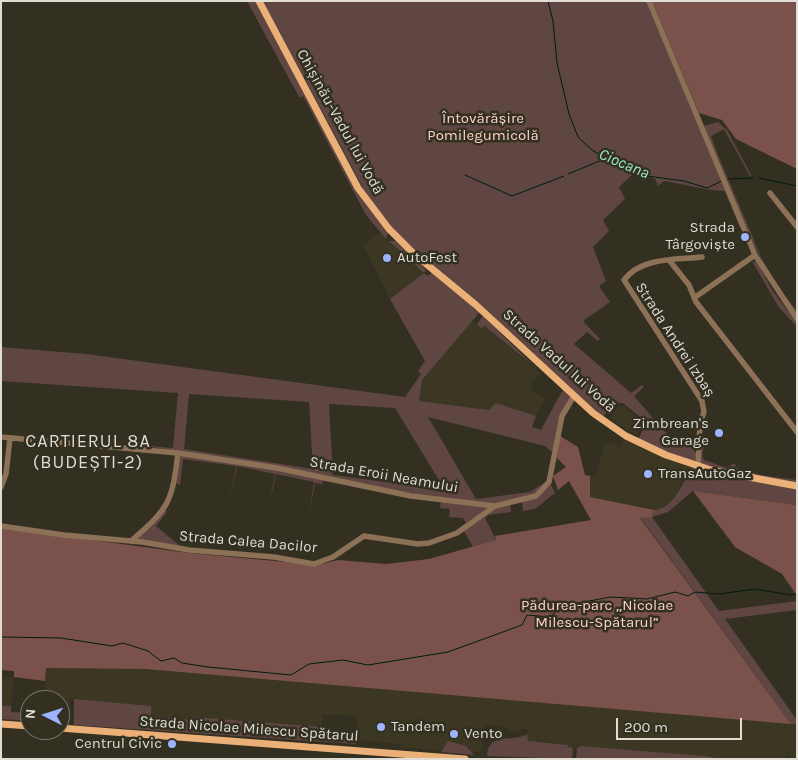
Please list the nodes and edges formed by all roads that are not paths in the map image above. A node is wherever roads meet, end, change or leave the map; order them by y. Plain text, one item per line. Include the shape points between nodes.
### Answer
1 (259, 1) edge
2 (649, 1) edge
3 (770, 193) dead end
4 (797, 227) edge
5 (755, 255) junction
6 (702, 257) dead end
7 (668, 260) junction
8 (694, 298) junction
9 (476, 305) joint
10 (797, 319) edge
11 (574, 396) junction
12 (797, 432) edge
13 (1, 437) edge
14 (10, 438) junction
15 (178, 453) junction
16 (698, 466) junction
17 (797, 486) edge
18 (1, 487) edge
19 (495, 506) junction
20 (1, 526) edge
21 (131, 541) junction
22 (1, 724) edge
23 (20, 725) edge
24 (70, 729) edge
25 (465, 759) edge

1 - 9 main road, Chișinău-Vadul lui Vodă via 367,202 400,241
2 - 5 street
3 - 4 street
5 - 8 street
5 - 10 street
6 - 7 street, Strada Andrei Izbaș
7 - 8 street via 689,285
7 - 16 street, Strada Andrei Izbaș via 652,262 626,278 624,284 702,402 704,412 700,423
8 - 12 street
9 - 11 main road, Strada Vadul lui Vodă
11 - 16 main road, Strada Vadul lui Vodă via 634,441
11 - 19 street, Strada Eroii Neamului via 562,416 549,482 536,496
13 - 14 street, Strada Eroii Neamului
14 - 15 street, Strada Eroii Neamului
14 - 18 street via 6,474
15 - 19 street, Strada Eroii Neamului via 277,468 411,496
15 - 21 street via 172,496 159,515
16 - 17 main road, Strada Vadul lui Vodă
19 - 21 street, Strada Calea Dacilor via 449,537 421,544 364,536 333,557 314,564
20 - 21 street, Strada Calea Dacilor
22 - 23 main road
24 - 25 main road, Strada Nicolae Milescu Spătarul

